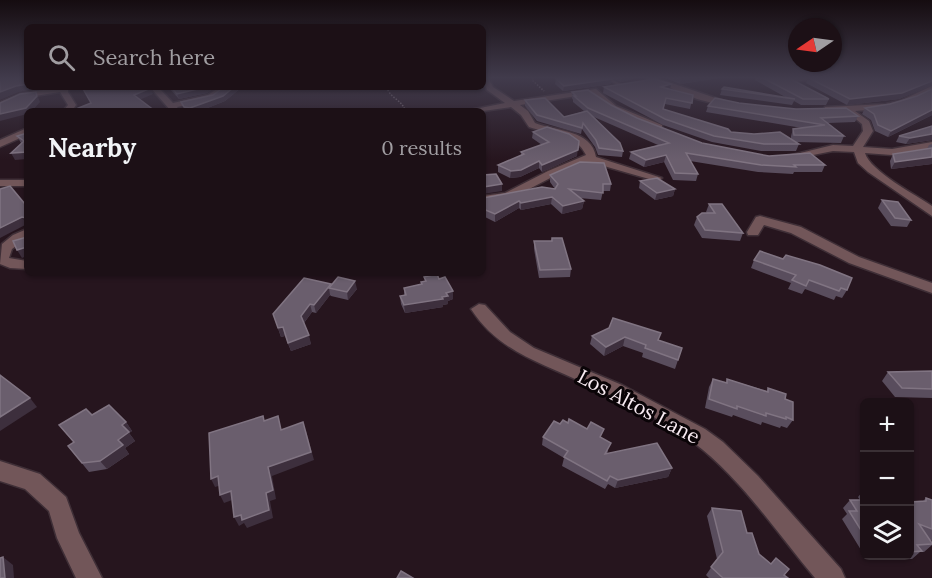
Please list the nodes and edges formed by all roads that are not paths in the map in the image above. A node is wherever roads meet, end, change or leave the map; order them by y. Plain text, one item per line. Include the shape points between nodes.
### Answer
1 (506, 105) edge
2 (513, 105) edge
3 (609, 105) edge
4 (736, 105) edge
5 (838, 105) edge
6 (895, 105) edge
7 (741, 106) edge
8 (486, 108) edge
9 (847, 109) junction
10 (816, 110) edge
11 (665, 130) edge
12 (24, 132) edge
13 (0, 144) edge
14 (932, 145) edge
15 (860, 151) junction
16 (785, 157) edge
17 (590, 159) junction
18 (656, 178) edge
19 (0, 183) edge
20 (24, 183) edge
21 (531, 183) junction
22 (550, 192) edge
23 (486, 200) edge
24 (932, 212) edge
25 (753, 232) dead end
26 (24, 235) edge
27 (24, 265) edge
28 (932, 288) edge
29 (479, 309) dead end
30 (0, 471) edge
31 (89, 578) edge
32 (832, 578) edge

1 - 8 street
2 - 17 street via 525,113 532,125 580,141 590,151
3 - 11 street
4 - 7 street
5 - 9 street
6 - 9 street
9 - 10 street
9 - 15 street via 866,123 868,131 858,147
12 - 13 street
14 - 15 street via 892,152
15 - 16 street via 833,148
15 - 24 street via 862,161 872,170
17 - 18 street
17 - 21 street
19 - 20 street
21 - 22 street
21 - 23 street via 508,196
25 - 28 street via 760,220 790,228 854,260
26 - 27 street via 10,243 2,260
29 - 32 street, Los Altos Lane via 515,347 600,383 710,444
30 - 31 street via 32,481 58,505

